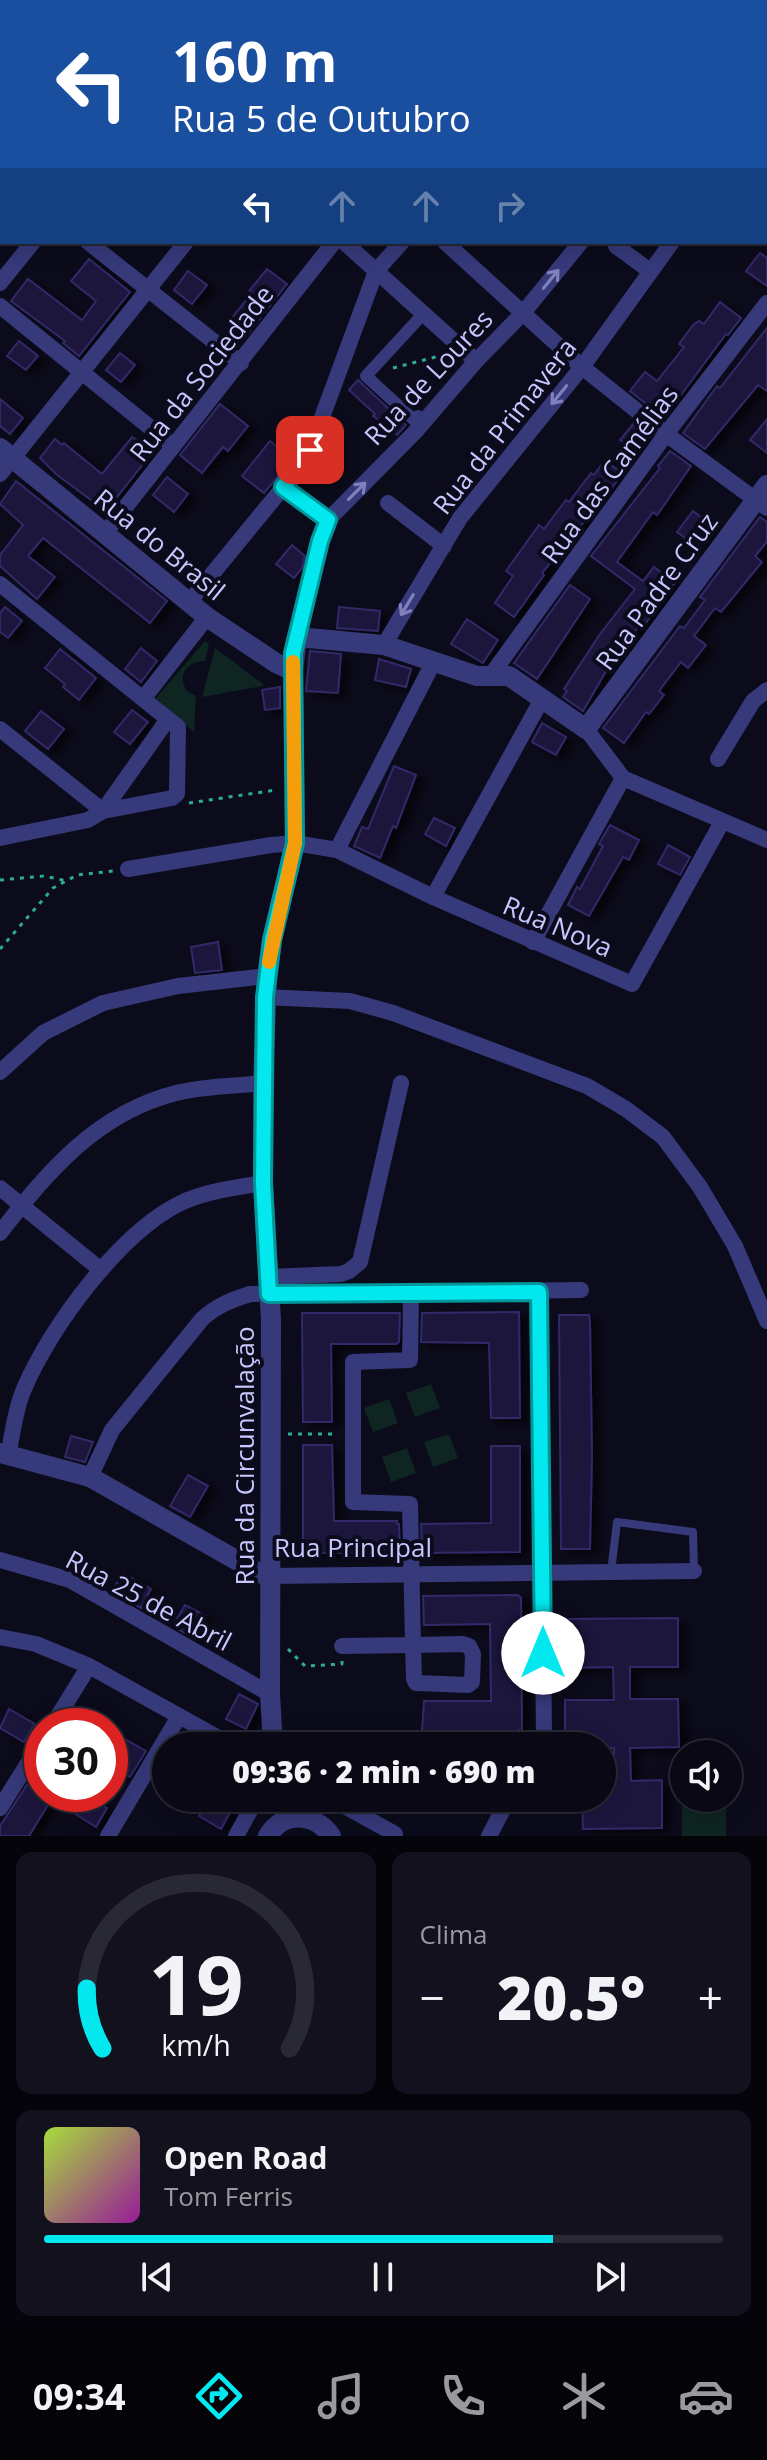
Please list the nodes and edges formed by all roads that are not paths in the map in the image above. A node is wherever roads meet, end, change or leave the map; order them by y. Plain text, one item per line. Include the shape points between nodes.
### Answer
1 (31, 244) edge
2 (91, 244) edge
3 (184, 244) edge
4 (332, 244) edge
5 (346, 244) edge
6 (400, 244) edge
7 (447, 244) edge
8 (579, 244) edge
9 (670, 244) edge
10 (616, 246) dead end
11 (376, 271) junction
12 (650, 271) junction
13 (0, 283) edge
14 (149, 289) junction
15 (767, 303) edge
16 (0, 306) edge
17 (424, 313) junction
18 (523, 313) junction
19 (476, 361) junction
20 (241, 363) junction
21 (582, 367) junction
22 (81, 371) junction
23 (424, 422) junction
24 (666, 434) junction
25 (173, 446) junction
26 (4, 460) edge
27 (283, 487) junction
28 (763, 498) edge
29 (388, 503) dead end
30 (328, 520) junction
31 (105, 533) junction
32 (444, 546) junction
33 (0, 584) edge
34 (190, 601) junction
35 (207, 617) junction
36 (297, 637) junction
37 (384, 645) junction
38 (433, 663) junction
39 (293, 671) junction
40 (491, 675) junction
41 (767, 690) edge
42 (143, 699) junction
43 (542, 699) junction
44 (168, 719) junction
45 (0, 729) edge
46 (586, 729) junction
47 (718, 759) dead end
48 (623, 778) junction
49 (103, 811) junction
50 (722, 822) junction
51 (0, 838) edge
52 (767, 840) edge
53 (295, 843) junction
54 (337, 850) junction
55 (128, 869) road end
56 (433, 897) junction
57 (276, 926) joint
58 (533, 942) junction
59 (266, 986) junction
60 (0, 1072) edge
61 (263, 1083) junction
62 (401, 1083) dead end
63 (263, 1183) junction
64 (0, 1188) edge
65 (22, 1205) junction
66 (0, 1233) edge
67 (101, 1270) junction
68 (269, 1285) junction
69 (581, 1290) dead end
70 (411, 1292) junction
71 (539, 1292) junction
72 (767, 1321) edge
73 (4, 1454) edge
74 (90, 1477) junction
75 (0, 1560) edge
76 (694, 1571) joint
77 (543, 1573) junction
78 (611, 1573) junction
79 (412, 1574) junction
80 (270, 1576) junction
81 (0, 1637) edge
82 (342, 1646) road end
83 (89, 1666) junction
84 (270, 1694) junction
85 (63, 1708) edge
86 (178, 1718) junction
87 (206, 1732) edge
88 (272, 1732) edge
89 (544, 1732) edge
90 (24, 1770) edge
91 (0, 1808) edge
92 (249, 1812) edge
93 (286, 1812) edge
94 (354, 1812) edge
95 (502, 1812) edge
96 (288, 1819) junction
97 (393, 1835) edge
98 (108, 1836) edge
99 (236, 1836) edge
100 (268, 1836) edge
101 (331, 1836) edge
102 (489, 1836) edge

1 - 13 street
2 - 14 street
3 - 14 street
4 - 20 street, Rua da Sociedade
5 - 11 street
6 - 11 street
7 - 18 street
18 -> 8 street, Rua de Loures
9 - 12 street, Rua da Primavera
10 - 12 street
11 - 17 street
11 - 27 street via 310,450
12 - 21 street, Rua da Primavera
14 - 20 street
14 - 22 street
15 - 24 street, Rua das Camélias
16 - 22 street
17 - 19 street
17 - 23 street via 366,376 414,420 418,416
18 - 19 street, Rua de Loures
18 - 21 street
19 - 23 street, Rua de Loures
20 - 25 street, Rua da Sociedade
21 - 24 street
21 -> 32 street, Rua da Primavera via 460,518
22 - 25 street
22 - 26 street
30 -> 23 street, Rua de Loures
24 - 28 street
24 - 40 street, Rua das Camélias
25 - 31 street, Rua da Sociedade
26 - 31 street, Rua do Brasil
27 - 30 street
27 - 34 street
28 - 46 street, Rua Padre Cruz
29 - 32 street
30 - 36 street, Rua de Loures
31 - 34 street, Rua do Brasil
32 -> 37 street, Rua da Primavera
33 - 42 street
34 - 35 street, Rua do Brasil
35 - 39 street, Rua do Brasil
35 - 42 street
36 - 37 street
36 - 39 street, Rua de Loures
37 - 38 street
38 - 40 street
38 - 54 street
39 - 53 street, Rua de Loures
40 - 43 street via 509,676
41 - 47 street via 753,701
42 - 44 street
43 - 46 street
43 - 56 street
44 - 49 street
44 - 49 street via 178,727 174,796
45 - 49 street
46 - 48 street
48 - 50 street
48 - 58 street
49 - 51 street via 88,820
50 - 52 street
50 - 58 street, Rua Nova via 632,984
53 - 54 street, Rua Nova
53 - 55 street, Rua Nova
53 - 57 street, Rua de Loures
54 - 56 street, Rua Nova
56 - 58 street, Rua Nova
57 - 59 street, Rua da Circunvalação
59 - 60 street via 178,986 103,1003 43,1033
59 - 61 street, Rua da Circunvalação
59 - 72 street via 393,1013 587,1086 626,1109 663,1137 700,1187 735,1246
61 - 63 street, Rua da Circunvalação
61 - 65 street via 179,1092 132,1107 81,1140
62 - 68 street via 360,1262 341,1274
63 - 67 street via 186,1201 155,1218
63 - 68 street, Rua da Circunvalação
64 - 65 street
65 - 66 street
65 - 67 street
67 - 73 street via 44,1348 22,1392
68 - 70 street
68 - 74 street via 229,1300 202,1319 112,1430
68 - 80 street, Rua da Circunvalação
69 - 71 street
70 - 71 street
70 - 79 street via 410,1360 353,1362 352,1434 353,1502 410,1504
71 - 77 street
73 - 74 street, Rua Principal
74 - 80 street, Rua Principal
75 - 84 street, Rua 25 de Abril via 70,1580
76 - 78 street, Rua Principal
76 - 78 lane via 693,1532 617,1522
77 - 78 street, Rua Principal
77 - 79 street, Rua Principal
77 - 89 street
79 - 80 street, Rua Principal
79 - 82 street via 413,1645
80 - 84 street, Rua da Circunvalação
81 - 83 street via 36,1644
83 - 85 street
83 - 86 street
84 - 88 street, Rua da Circunvalação
86 - 87 street
86 - 98 street
90 - 91 street
92 - 99 street
93 - 96 street
94 - 97 street
95 - 102 street
96 - 100 street
96 - 101 street via 316,1821

